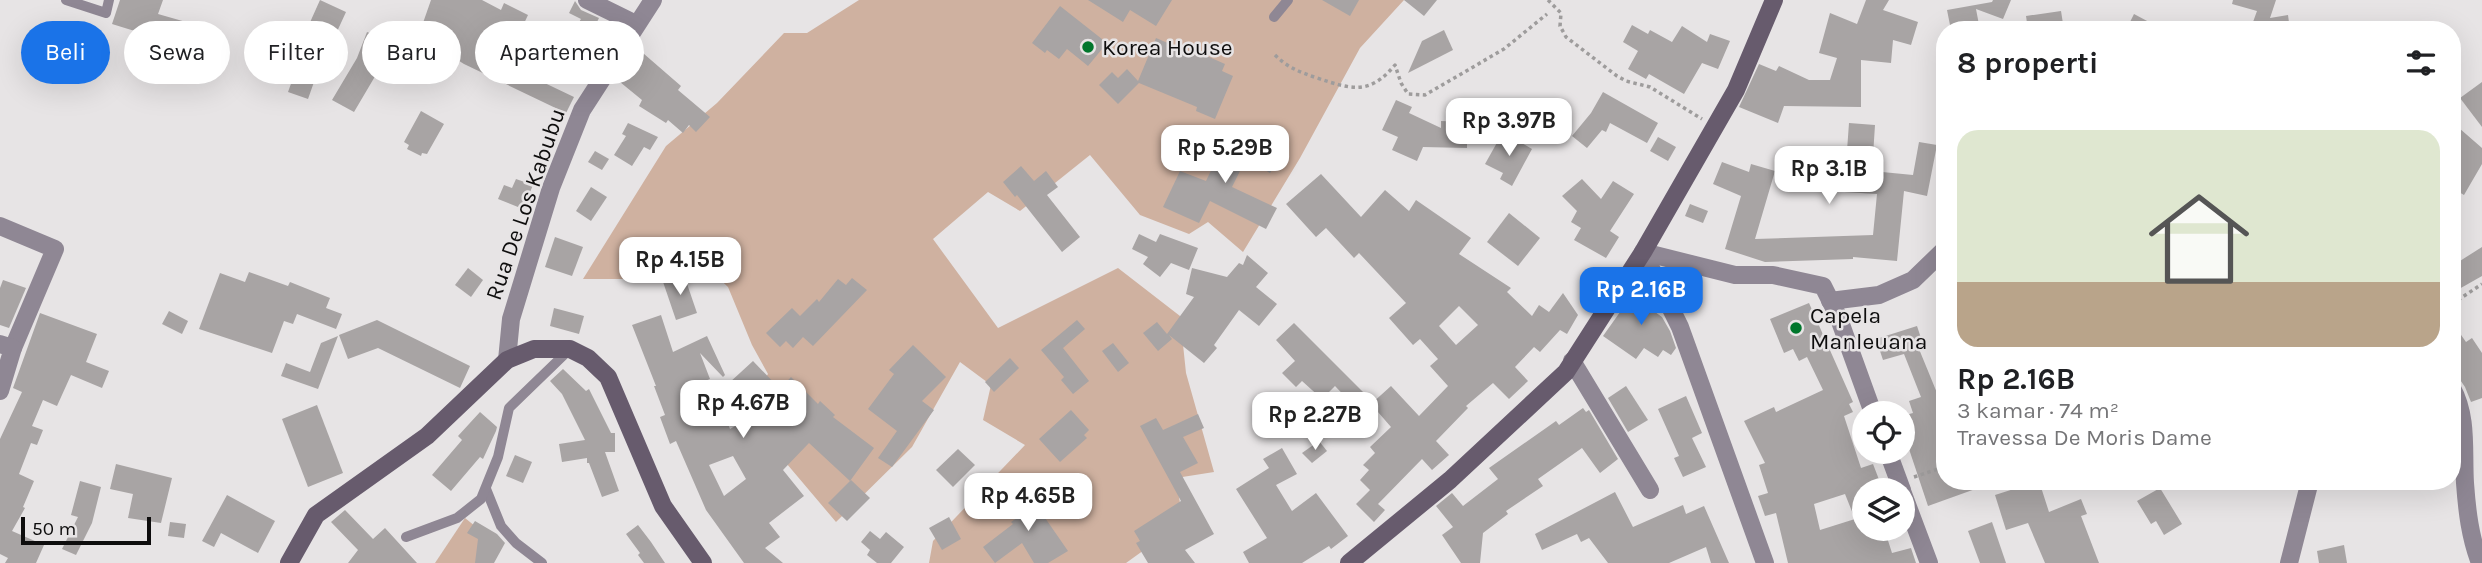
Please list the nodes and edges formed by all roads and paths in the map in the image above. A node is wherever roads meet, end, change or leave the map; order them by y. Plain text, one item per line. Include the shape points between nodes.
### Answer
1 (66, 0) edge
2 (109, 0) edge
3 (587, 0) edge
4 (653, 0) edge
5 (1288, 0) edge
6 (1548, 0) edge
7 (1774, 0) edge
8 (1547, 14) dead end
9 (1274, 17) dead end
10 (630, 21) edge
11 (638, 21) edge
12 (1275, 55) dead end
13 (598, 84) edge
14 (1711, 122) dead end
15 (0, 226) edge
16 (1643, 253) junction
17 (1936, 258) edge
18 (2482, 284) edge
19 (2461, 298) edge
20 (1830, 301) junction
21 (6, 346) edge
22 (569, 349) junction
23 (507, 360) junction
24 (1572, 361) junction
25 (0, 391) edge
26 (1868, 401) edge
27 (2461, 417) edge
28 (1936, 471) edge
29 (1915, 482) edge
30 (486, 489) junction
31 (1650, 490) dead end
32 (2308, 490) edge
33 (1915, 520) edge
34 (406, 537) dead end
35 (289, 563) edge
36 (542, 563) edge
37 (703, 563) edge
38 (1349, 563) edge
39 (1765, 563) edge
40 (1929, 563) edge
41 (2289, 563) edge
42 (2480, 563) edge

1 - 2 lane via 106,13
3 - 10 street
4 - 11 street, Rua De Los Kabubu
5 - 9 lane
6 - 14 path via 1561,13 1560,26 1566,37 1583,51 1626,81 1650,87
7 - 16 street via 1736,90
8 - 12 path via 1504,49 1425,95 1408,94 1395,65 1382,79 1349,88 1289,69
13 - 23 street, Rua De Los Kabubu via 582,110 551,188 512,319
15 - 21 street via 55,249
16 - 20 street via 1735,275 1773,275 1823,286
16 - 24 street
16 - 39 street via 1680,327
17 - 20 street via 1913,280 1879,295
18 - 19 path
20 - 26 street
21 - 25 street
22 - 23 street via 534,349
22 - 30 lane via 509,408
22 - 37 street via 588,358 608,377 663,506
23 - 35 street via 427,436 316,515
24 - 31 street
24 - 38 street via 1566,372 1450,481
27 - 42 street via 2470,537
28 - 29 path
30 - 34 lane via 481,499 457,517
30 - 36 lane via 501,526
32 - 41 street
33 - 40 street

